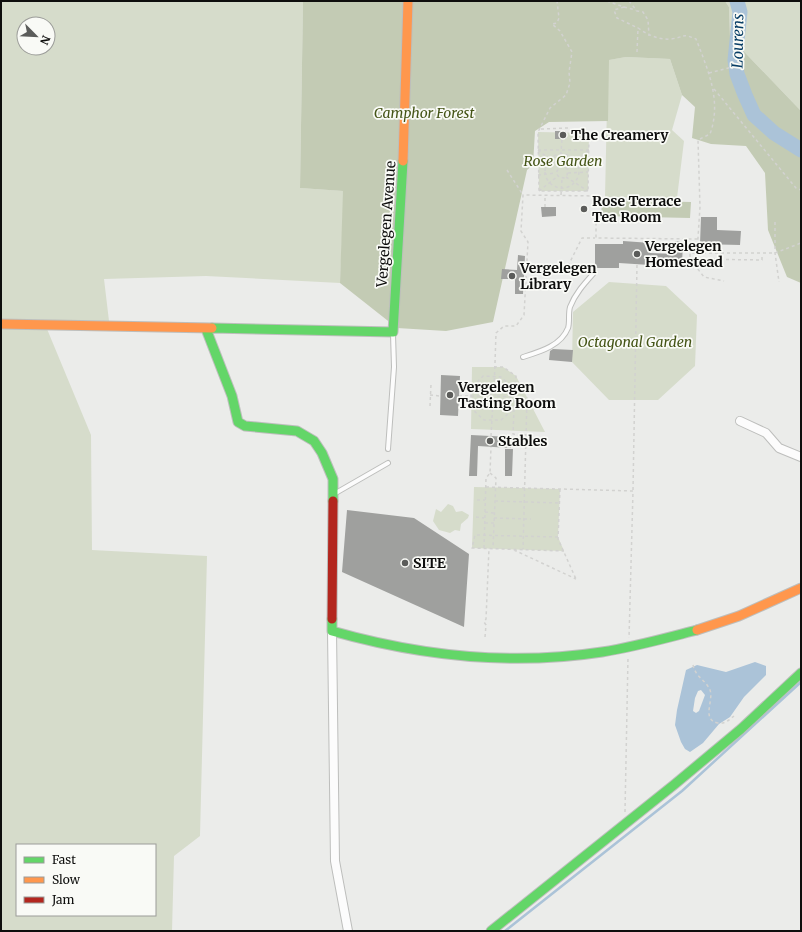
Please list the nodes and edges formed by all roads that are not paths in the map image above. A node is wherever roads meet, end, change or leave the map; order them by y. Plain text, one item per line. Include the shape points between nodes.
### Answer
1 (408, 1) edge
2 (593, 274) dead end
3 (1, 324) edge
4 (206, 329) junction
5 (393, 332) junction
6 (522, 357) dead end
7 (740, 421) dead end
8 (388, 449) dead end
9 (801, 457) edge
10 (388, 464) dead end
11 (333, 494) junction
12 (801, 588) edge
13 (332, 631) junction
14 (801, 673) edge
15 (348, 931) edge
16 (491, 931) edge

1 - 5 street, Vergelegen Avenue via 404,152
2 - 6 lane via 576,294 570,308 569,327 563,338 543,351
3 - 4 street
4 - 5 street
4 - 11 street via 232,396 238,422 245,426 297,431 309,437 322,453 333,479
5 - 8 lane, Vergelegen Avenue via 394,367
7 - 9 street via 766,433 779,448
10 - 11 lane
11 - 13 street
12 - 13 street via 716,624 602,652 489,657 450,655 407,649
13 - 15 street via 335,854
14 - 16 street via 741,729

